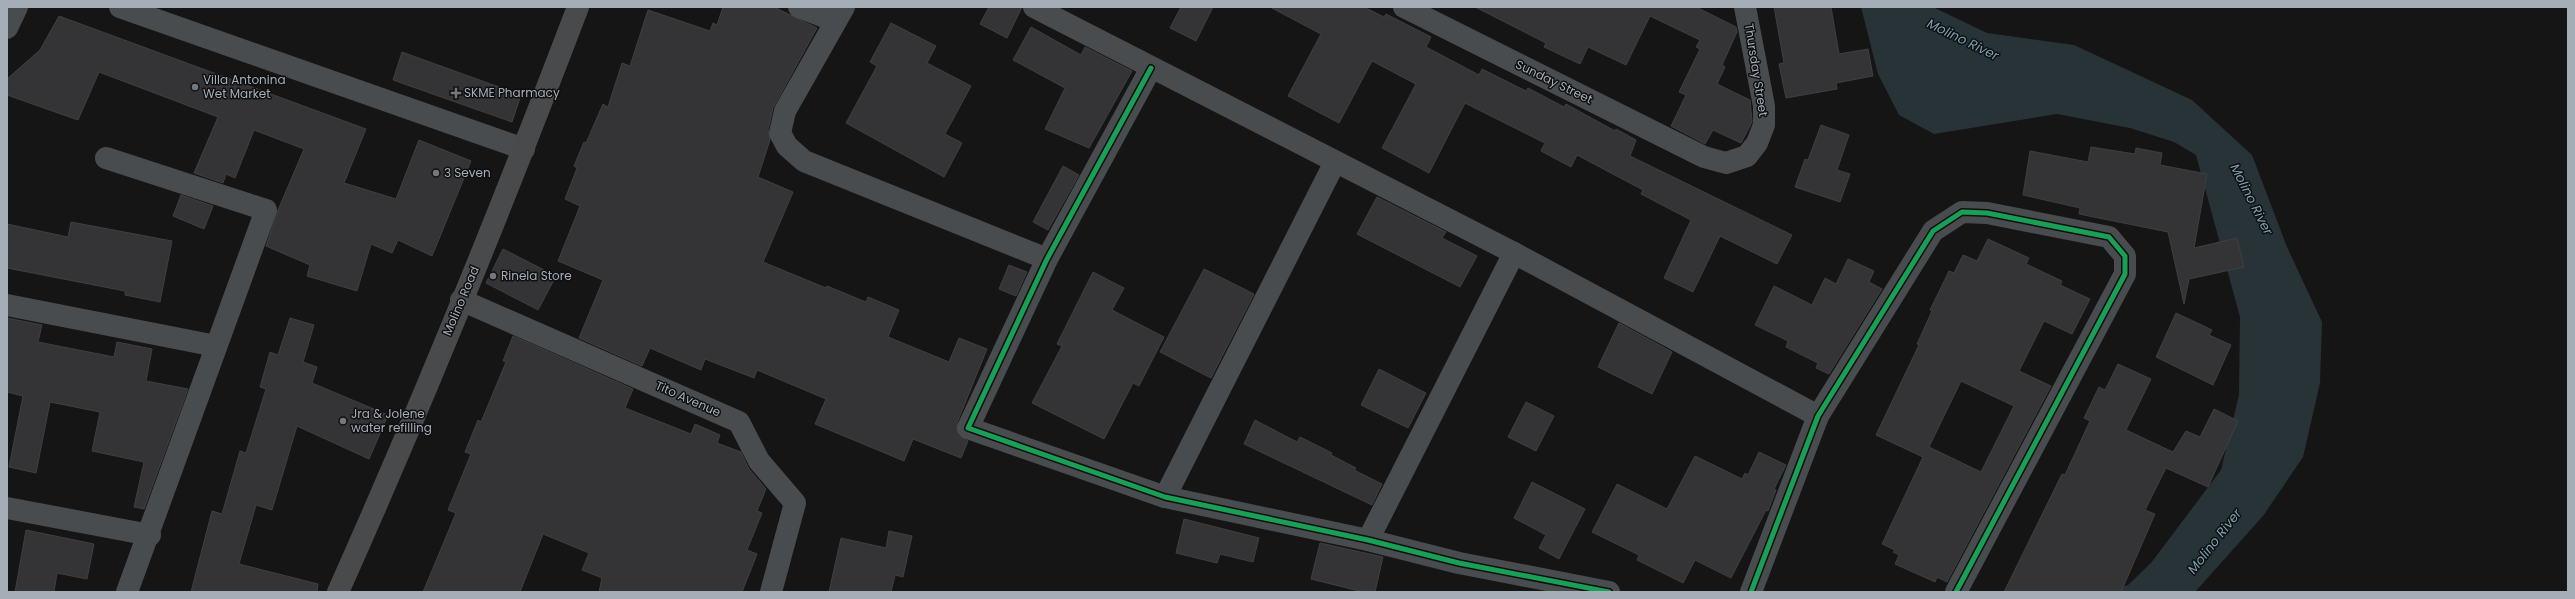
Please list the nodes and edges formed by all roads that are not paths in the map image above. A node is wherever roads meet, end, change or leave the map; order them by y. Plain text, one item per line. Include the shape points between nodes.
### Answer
1 (17, 7) edge
2 (120, 7) edge
3 (578, 7) edge
4 (799, 7) edge
5 (1034, 7) edge
6 (1404, 7) edge
7 (1746, 7) edge
8 (840, 14) edge
9 (7, 28) edge
10 (1151, 68) junction
11 (524, 149) junction
12 (1704, 157) joint
13 (106, 158) dead end
14 (1335, 162) junction
15 (1514, 254) junction
16 (1047, 259) junction
17 (461, 300) junction
18 (7, 305) edge
19 (216, 346) junction
20 (1818, 416) junction
21 (1165, 497) junction
22 (7, 508) edge
23 (150, 535) junction
24 (1368, 540) junction
25 (127, 592) edge
26 (338, 592) edge
27 (771, 592) edge
28 (1610, 592) edge
29 (1751, 592) edge
30 (1956, 592) edge

1 - 9 street
2 - 11 street
3 - 11 main road, Molino Road
4 - 8 street
5 - 10 street
6 - 12 street, Sunday Street
7 - 12 street, Thursday Street via 1764,106 1764,125 1757,143 1747,156 1726,163
8 - 16 street via 785,110 780,133 787,146 804,161
10 - 14 street
10 - 16 street
11 - 17 main road, Molino Road
13 - 19 street via 266,210
14 - 15 street
14 - 21 street
15 - 20 street
15 - 24 street
16 - 21 street via 968,428
17 - 26 main road, Molino Road
17 - 27 street, Tito Avenue via 739,422 759,460 795,503
18 - 19 street
19 - 23 street
20 - 29 street
20 - 30 street via 1932,231 1962,212 1987,213 2109,237 2125,256 2125,274
21 - 24 street
22 - 23 street
23 - 25 street
24 - 28 street via 1459,563

